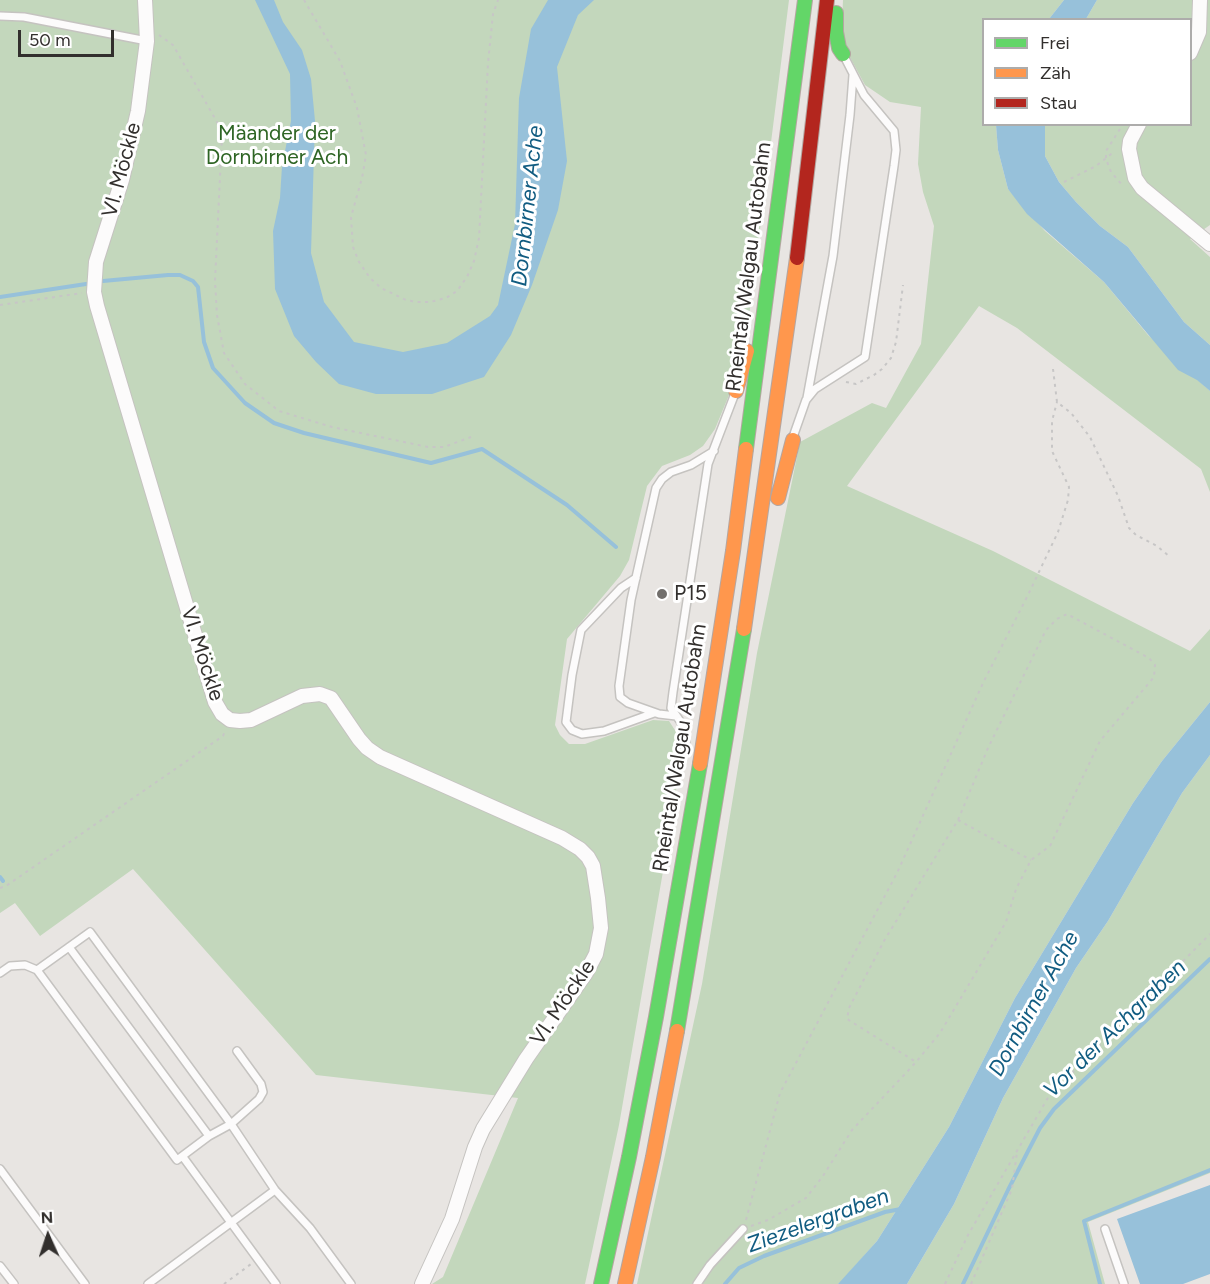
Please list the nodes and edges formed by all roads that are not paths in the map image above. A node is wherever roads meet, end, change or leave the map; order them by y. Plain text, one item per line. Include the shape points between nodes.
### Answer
1 (145, 0) edge
2 (805, 0) edge
3 (827, 0) edge
4 (837, 0) edge
5 (1200, 0) edge
6 (0, 16) edge
7 (147, 36) junction
8 (1192, 51) edge
9 (843, 54) joint
10 (853, 75) junction
11 (1138, 126) edge
12 (1210, 244) edge
13 (770, 274) junction
14 (736, 391) joint
15 (806, 400) junction
16 (793, 440) joint
17 (714, 451) junction
18 (754, 570) junction
19 (636, 579) junction
20 (654, 712) junction
21 (676, 716) junction
22 (687, 741) joint
23 (687, 837) junction
24 (69, 947) junction
25 (37, 970) junction
26 (0, 973) edge
27 (237, 1051) dead end
28 (231, 1124) junction
29 (208, 1136) junction
30 (183, 1157) junction
31 (0, 1169) edge
32 (275, 1190) junction
33 (230, 1223) junction
34 (743, 1229) road end
35 (1105, 1229) dead end
36 (0, 1266) edge
37 (2, 1274) edge
38 (14, 1284) edge
39 (85, 1284) edge
40 (148, 1284) edge
41 (276, 1284) edge
42 (351, 1284) edge
43 (422, 1284) edge
44 (601, 1284) edge
45 (625, 1284) edge
46 (697, 1284) edge
47 (1124, 1284) edge

1 - 7 street, VI. Möckle
2 - 13 highway, Rheintal/Walgau Autobahn
3 - 18 highway via 795,277
4 - 9 highway via 836,32
5 - 8 street via 1199,32
6 - 7 lane
7 - 43 street, VI. Möckle via 138,111 122,180 96,262 94,292 215,702 230,720 250,720 302,696 320,694 331,698 358,739 380,757 562,838 580,849 593,866 601,928 596,954 483,1129 452,1219
9 - 10 lane
10 - 15 lane via 833,256
10 - 15 lane via 894,131 896,150 884,243 865,357 824,381
11 - 12 street via 1130,141 1130,164 1135,178
13 - 14 highway
13 - 23 highway, Rheintal/Walgau Autobahn via 733,551
14 - 17 lane
15 - 16 lane
16 - 18 highway via 766,555
17 - 19 lane via 671,472 656,488
17 - 21 lane via 708,464 673,692 671,708
18 - 45 highway via 693,943
19 - 20 lane via 620,697
19 - 20 lane via 621,588 581,630 566,723 582,734 604,731
20 - 21 lane
21 - 22 lane
22 - 23 highway via 683,803
23 - 44 highway, Rheintal/Walgau Autobahn via 638,1110
24 - 25 lane
24 - 28 lane via 90,932
24 - 29 lane
25 - 26 lane via 25,965 10,966
25 - 30 lane via 177,1160
27 - 28 lane via 263,1092
28 - 29 lane
28 - 32 lane
29 - 30 lane
30 - 33 lane
31 - 39 lane
32 - 33 lane
32 - 42 lane via 310,1228
33 - 40 lane
33 - 41 lane
34 - 46 lane
35 - 47 lane
36 - 37 lane
37 - 38 lane

